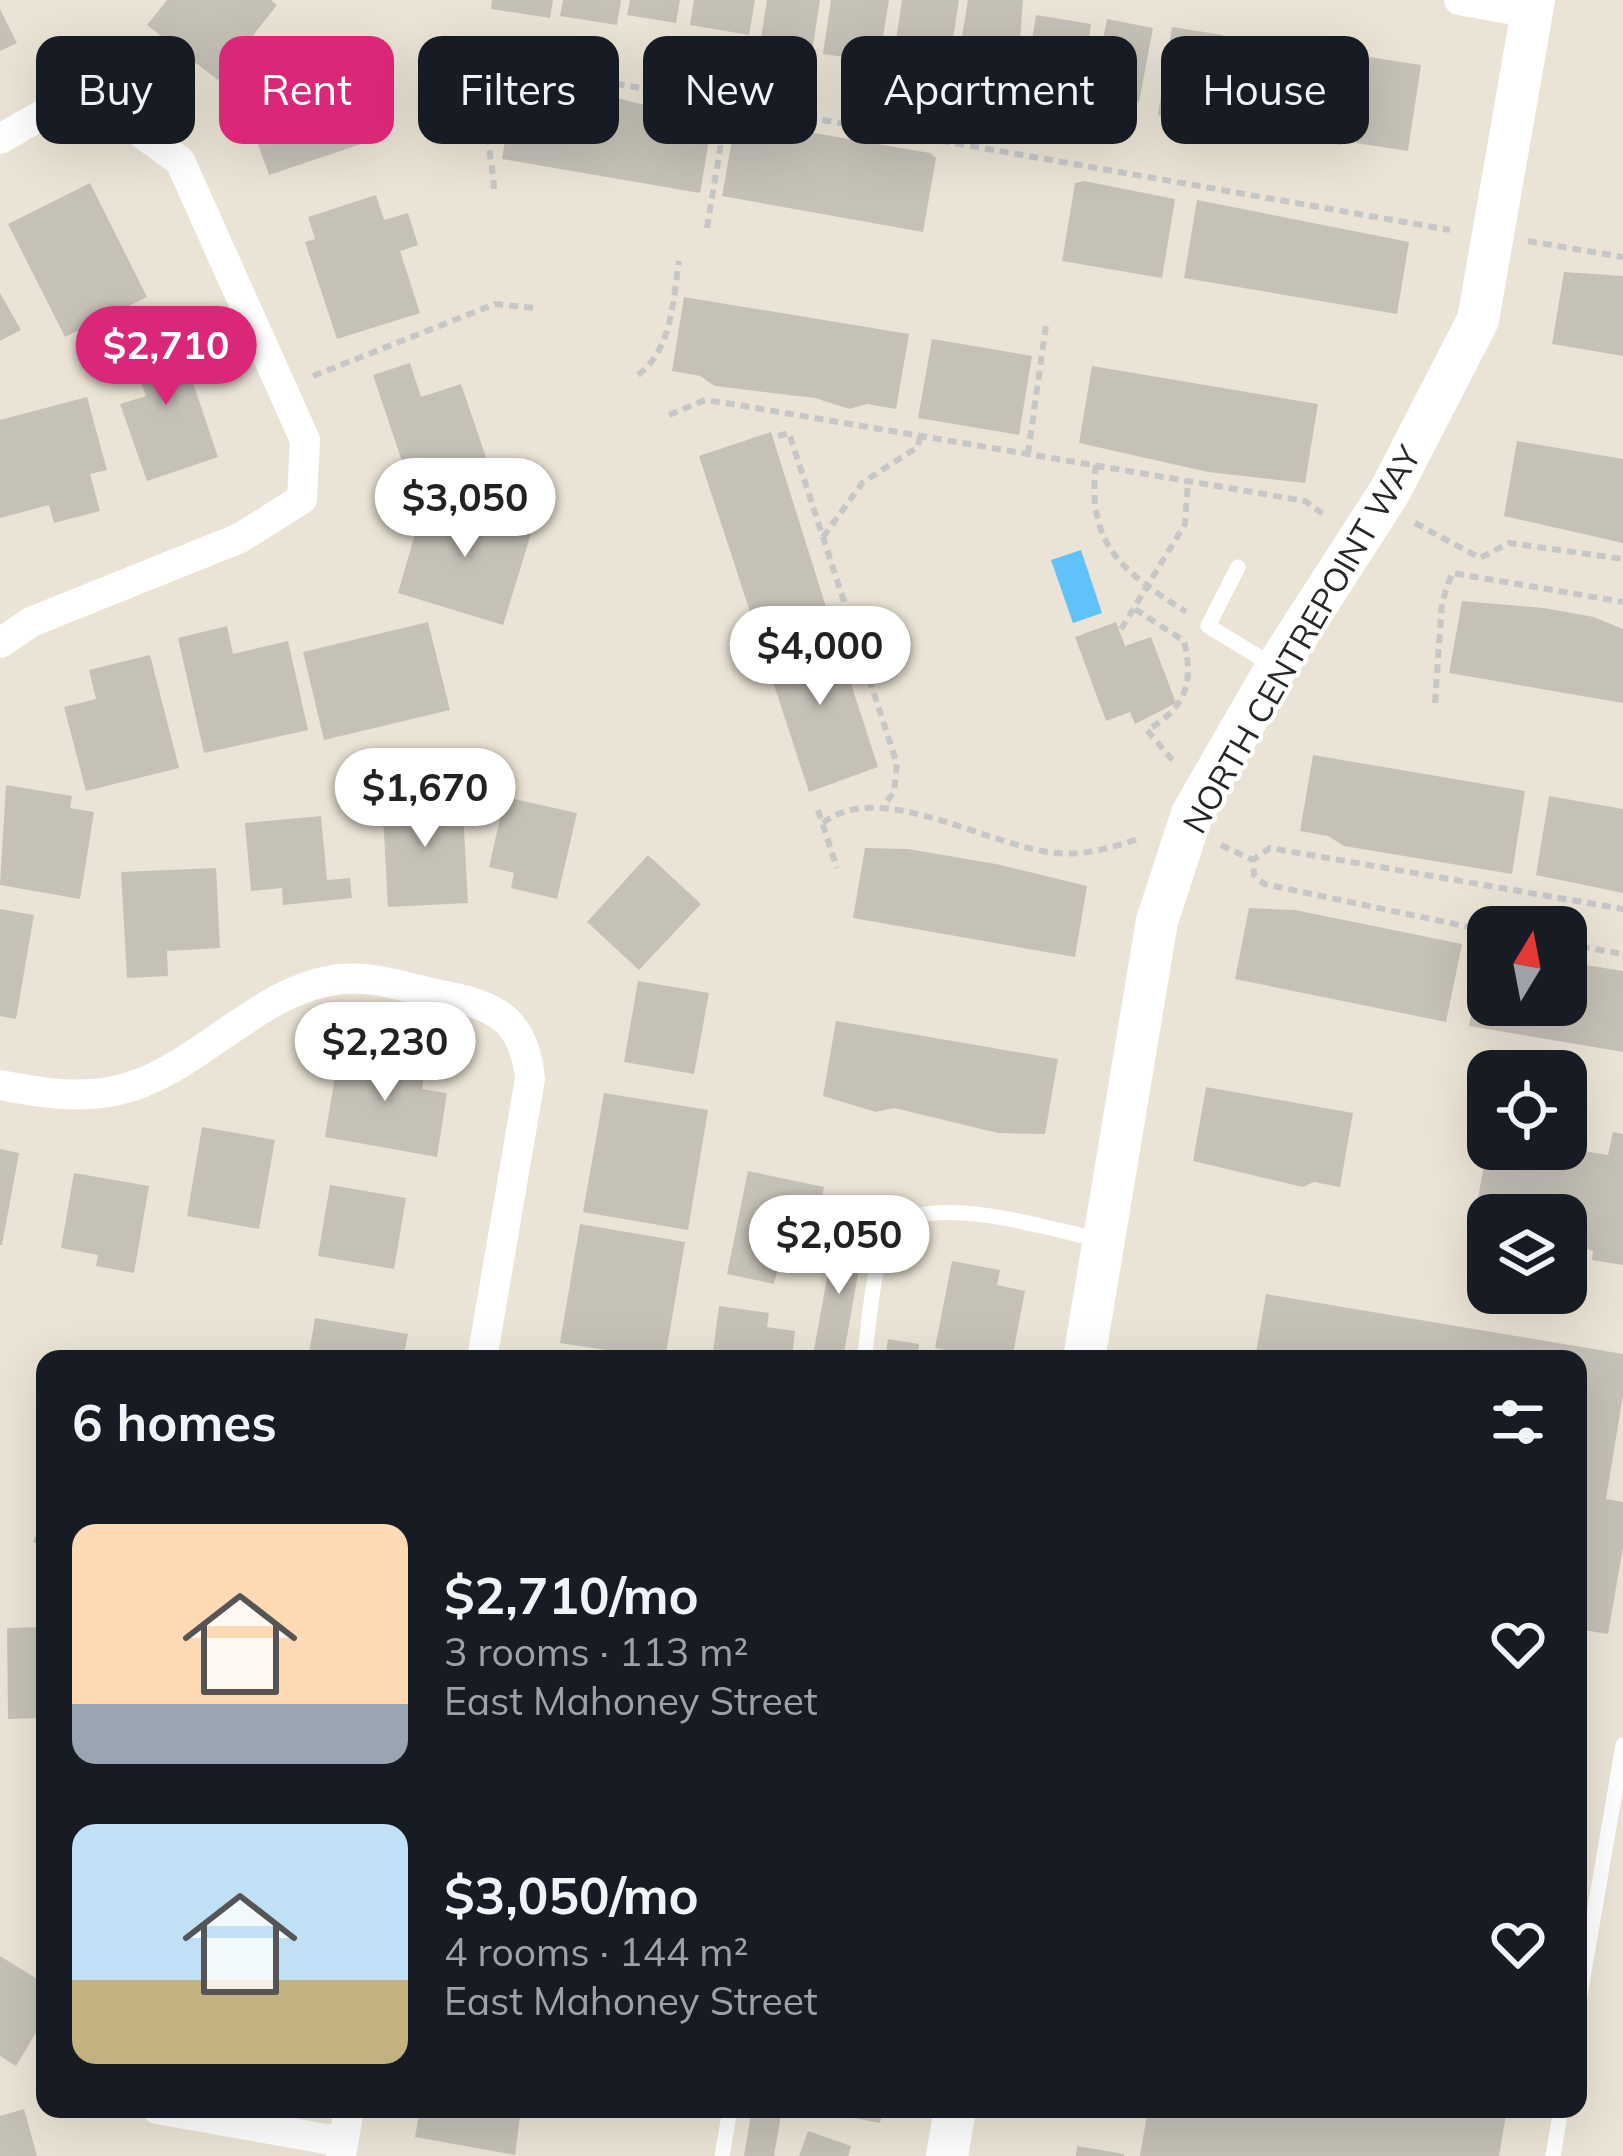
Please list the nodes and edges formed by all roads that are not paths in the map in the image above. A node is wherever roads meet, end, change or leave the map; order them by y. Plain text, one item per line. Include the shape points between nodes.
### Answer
1 (1459, 0) edge
2 (1533, 6) edge
3 (0, 139) edge
4 (1238, 567) dead end
5 (0, 643) edge
6 (1276, 668) junction
7 (0, 1085) edge
8 (1104, 1240) junction
9 (484, 1350) edge
10 (866, 1350) edge
11 (1086, 1350) edge
12 (1623, 1745) edge
13 (1587, 1955) edge
14 (199, 2118) edge
15 (347, 2118) edge
16 (728, 2118) edge
17 (954, 2118) edge
18 (1559, 2118) edge
19 (342, 2149) edge
20 (722, 2156) edge
21 (947, 2156) edge
22 (1552, 2156) edge

1 - 2 street
2 - 6 street, NORTH CENTREPOINT WAY via 1478,320 1390,491
3 - 5 street via 42,115 103,113 145,132 180,161 305,440 302,499 240,538 31,622
4 - 6 lane via 1208,626
6 - 8 street, NORTH CENTREPOINT WAY via 1192,814 1173,863
7 - 9 street via 119,1090 171,1069 293,994 343,979 479,1001 506,1015 527,1051 530,1079
8 - 10 lane via 962,1213 907,1218 886,1239
8 - 11 street, NORTH CENTREPOINT WAY
12 - 13 lane
14 - 19 street
15 - 19 street
16 - 20 lane
17 - 21 street
18 - 22 lane

